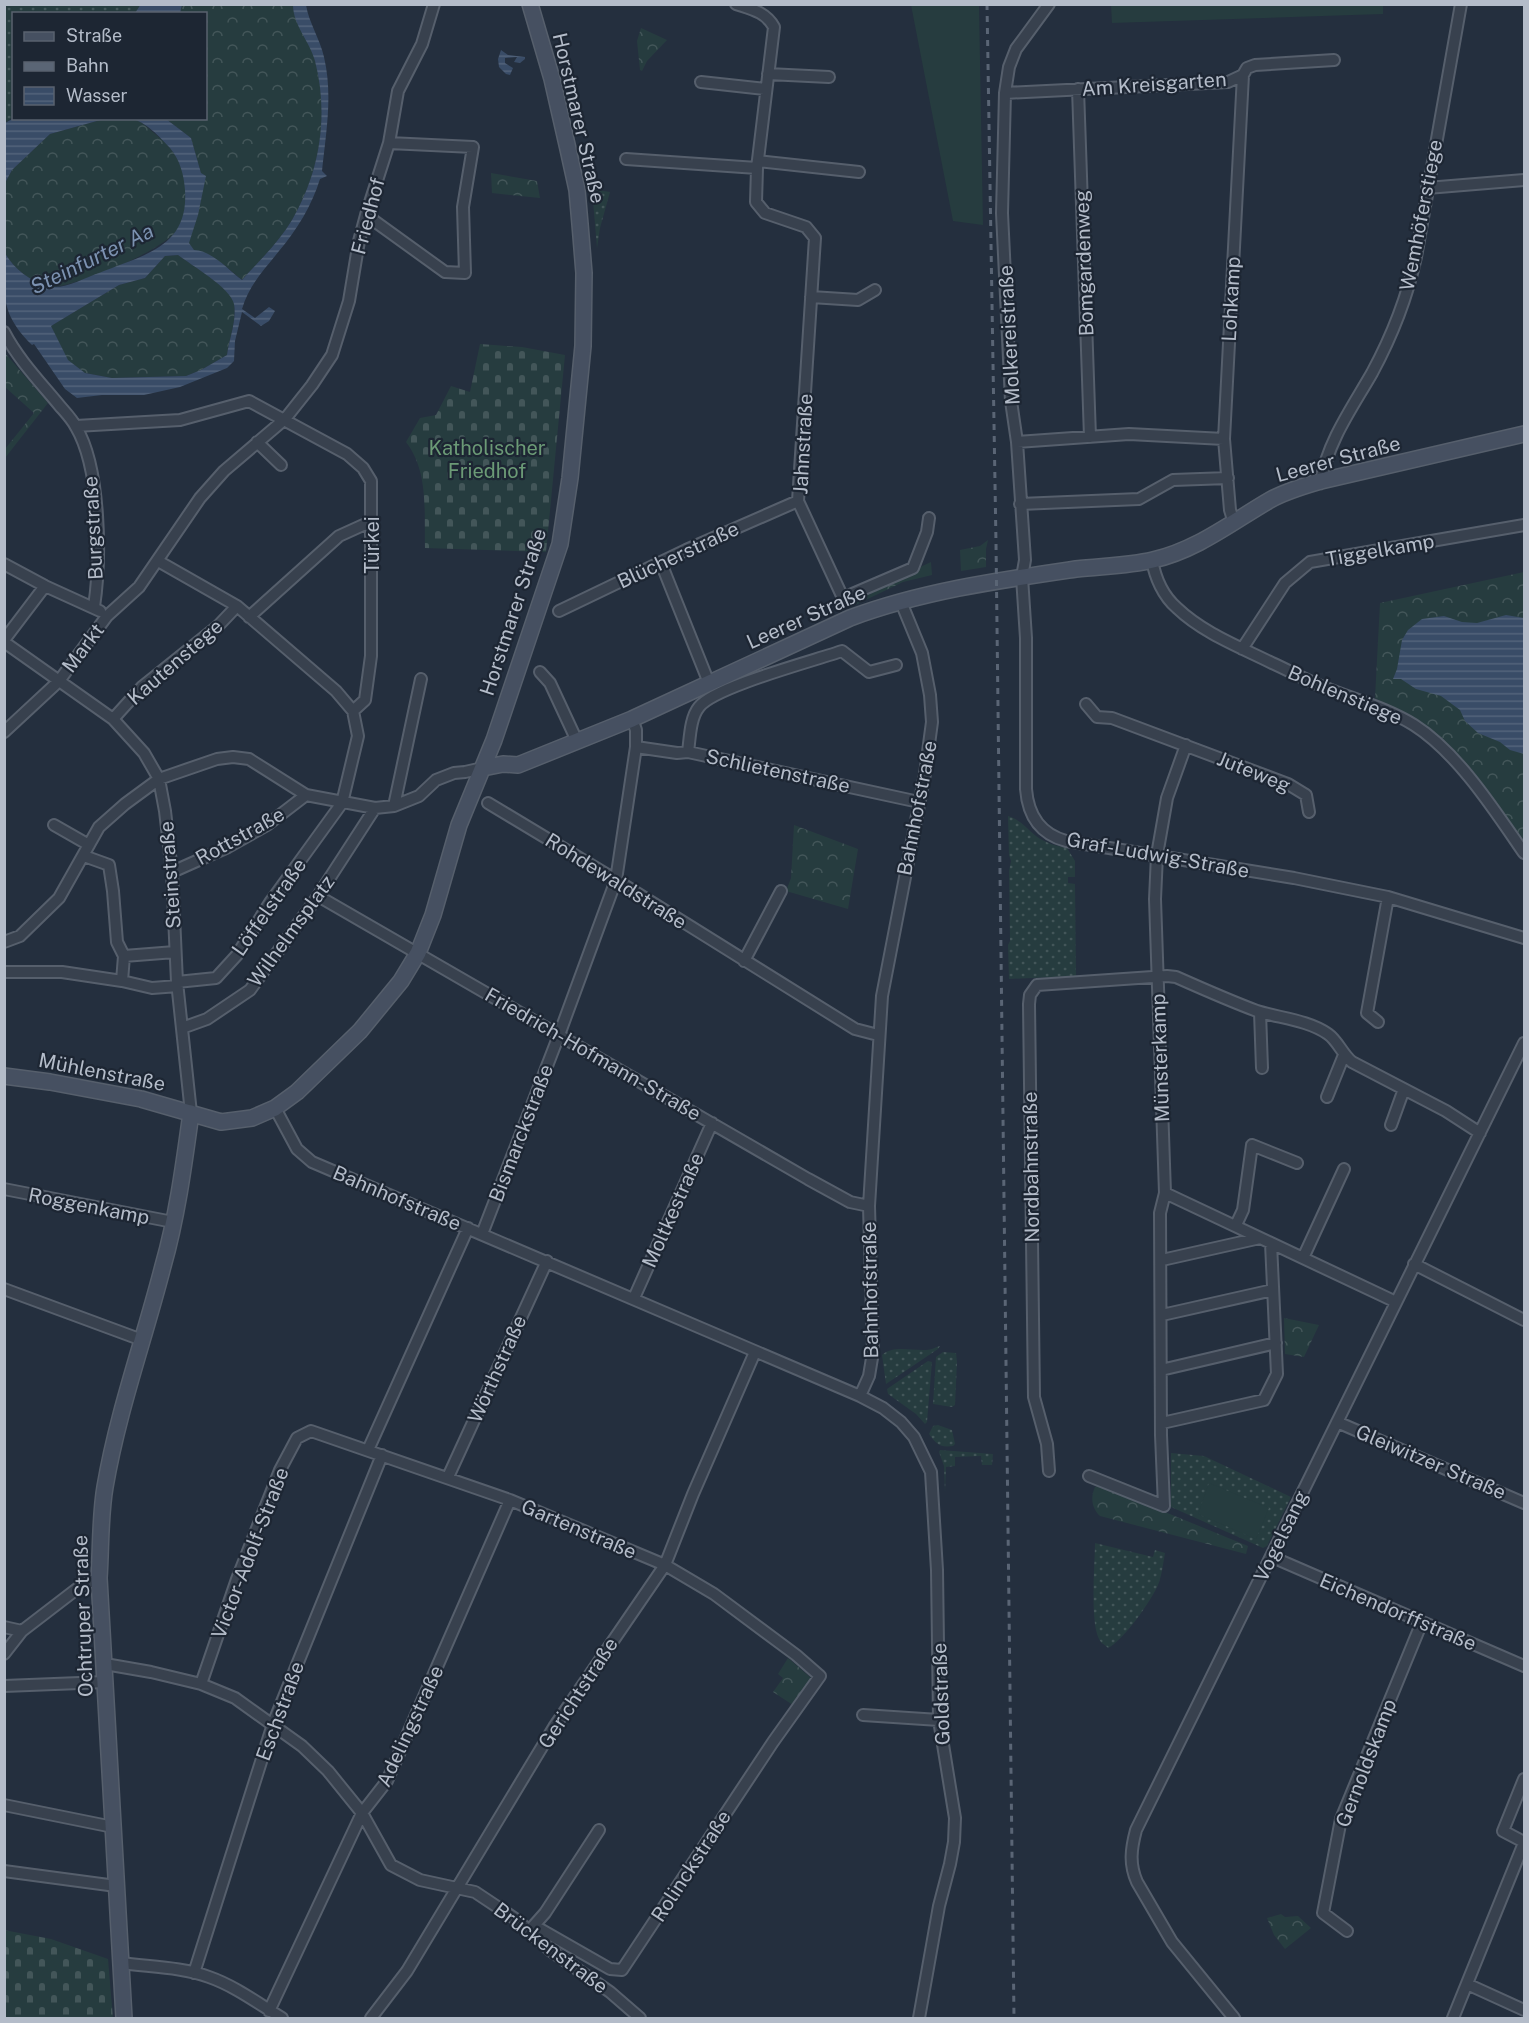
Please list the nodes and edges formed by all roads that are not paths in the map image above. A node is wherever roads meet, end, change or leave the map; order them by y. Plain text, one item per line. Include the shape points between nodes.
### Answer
1 (434, 4) edge
2 (531, 4) edge
3 (736, 4) edge
4 (1049, 4) edge
5 (1461, 4) edge
6 (1334, 60) dead end
7 (768, 74) junction
8 (1243, 75) junction
9 (829, 77) dead end
10 (701, 82) dead end
11 (765, 89) junction
12 (1078, 89) junction
13 (1005, 93) junction
14 (389, 143) junction
15 (626, 159) dead end
16 (758, 164) junction
17 (859, 172) dead end
18 (1524, 180) edge
19 (1427, 188) junction
20 (366, 215) junction
21 (875, 290) dead end
22 (812, 297) junction
23 (5, 334) edge
24 (285, 419) junction
25 (76, 426) junction
26 (1524, 434) edge
27 (1090, 437) junction
28 (1224, 439) junction
29 (256, 442) junction
30 (1017, 442) junction
31 (281, 465) dead end
32 (1228, 478) junction
33 (1321, 481) junction
34 (798, 501) junction
35 (1020, 504) junction
36 (929, 518) dead end
37 (372, 521) junction
38 (1234, 523) junction
39 (1524, 525) edge
40 (1152, 560) junction
41 (158, 561) junction
42 (4, 564) edge
43 (661, 564) junction
44 (1022, 577) junction
45 (45, 586) junction
46 (901, 602) junction
47 (237, 606) junction
48 (94, 607) junction
49 (559, 611) dead end
50 (107, 616) junction
51 (249, 617) junction
52 (4, 641) edge
53 (1242, 649) junction
54 (896, 665) dead end
55 (540, 672) dead end
56 (421, 679) dead end
57 (59, 681) junction
58 (709, 683) junction
59 (1086, 704) dead end
60 (353, 711) junction
61 (113, 719) junction
62 (632, 719) junction
63 (4, 732) edge
64 (577, 741) junction
65 (1186, 745) junction
66 (636, 747) junction
67 (688, 752) junction
68 (483, 768) junction
69 (159, 779) junction
70 (306, 795) junction
71 (919, 802) junction
72 (342, 803) junction
73 (488, 803) dead end
74 (394, 806) junction
75 (375, 808) junction
76 (1309, 812) dead end
77 (54, 825) dead end
78 (89, 845) junction
79 (1524, 853) edge
80 (1157, 855) junction
81 (84, 856) junction
82 (172, 872) junction
83 (616, 880) junction
84 (781, 891) dead end
85 (318, 896) junction
86 (1388, 897) junction
87 (1524, 938) edge
88 (4, 942) edge
89 (175, 952) junction
90 (418, 953) junction
91 (124, 956) junction
92 (744, 961) junction
93 (4, 972) edge
94 (1158, 978) junction
95 (122, 981) junction
96 (178, 984) junction
97 (1260, 1012) junction
98 (1378, 1022) dead end
99 (182, 1028) junction
100 (559, 1035) junction
101 (878, 1035) junction
102 (1524, 1043) edge
103 (1344, 1055) junction
104 (1262, 1068) dead end
105 (4, 1076) edge
106 (1404, 1089) junction
107 (1327, 1098) dead end
108 (275, 1108) junction
109 (191, 1113) junction
110 (712, 1123) junction
111 (1391, 1125) dead end
112 (1480, 1133) junction
113 (1297, 1163) dead end
114 (1344, 1169) dead end
115 (4, 1189) edge
116 (1165, 1193) junction
117 (869, 1206) junction
118 (173, 1222) junction
119 (1236, 1225) junction
120 (468, 1228) junction
121 (482, 1234) junction
122 (1265, 1240) junction
123 (1303, 1258) junction
124 (1162, 1260) junction
125 (547, 1261) junction
126 (1414, 1264) junction
127 (4, 1289) edge
128 (1274, 1290) junction
129 (634, 1298) junction
130 (1396, 1302) junction
131 (1162, 1316) junction
132 (1524, 1320) edge
133 (142, 1340) junction
134 (1276, 1343) junction
135 (755, 1352) junction
136 (1161, 1370) junction
137 (860, 1396) junction
138 (1336, 1422) junction
139 (1162, 1423) junction
140 (311, 1431) joint
141 (368, 1450) junction
142 (382, 1455) junction
143 (1049, 1471) dead end
144 (1089, 1476) dead end
145 (448, 1478) junction
146 (510, 1500) junction
147 (1524, 1503) edge
148 (1272, 1557) junction
149 (665, 1565) junction
150 (99, 1578) junction
151 (1422, 1622) junction
152 (4, 1627) edge
153 (22, 1631) junction
154 (4, 1654) edge
155 (105, 1664) junction
156 (1524, 1666) edge
157 (820, 1676) joint
158 (105, 1682) junction
159 (201, 1684) junction
160 (4, 1686) edge
161 (863, 1715) dead end
162 (935, 1720) junction
163 (273, 1724) junction
164 (1524, 1779) edge
165 (4, 1805) edge
166 (362, 1813) junction
167 (113, 1827) junction
168 (598, 1830) dead end
169 (1524, 1842) edge
170 (4, 1871) edge
171 (116, 1886) junction
172 (456, 1888) junction
173 (530, 1931) junction
174 (1347, 1931) dead end
175 (121, 1963) junction
176 (194, 1973) junction
177 (1467, 1984) junction
178 (1524, 2010) edge
179 (269, 2011) junction
180 (639, 2018) edge
181 (1232, 2018) edge
182 (124, 2019) edge
183 (282, 2019) edge
184 (371, 2019) edge
185 (919, 2019) edge
186 (1453, 2019) edge

1 - 14 street, Friedhof via 422,44 401,83
2 - 68 main road, Horstmarer Straße via 577,190 584,273 582,346 561,544
3 - 7 street via 770,18 774,27
4 - 13 street, Molkereistraße via 1016,49
5 - 19 street, Wemhöferstiege
6 - 8 street, Am Kreisgarten via 1255,65
7 - 9 street
7 - 11 street
8 - 12 street, Am Kreisgarten via 1228,82
8 - 28 street, Lohkamp
10 - 11 street
11 - 16 street
12 - 13 street, Am Kreisgarten
12 - 27 street, Bomgardenweg
13 - 30 street, Molkereistraße via 1002,213 1011,401
14 - 20 street, Friedhof
14 - 20 street via 473,147 463,207 465,273 445,272
15 - 16 street
16 - 17 street
16 - 22 street, Jahnstraße via 756,202 765,213 806,227 815,238
18 - 19 street
19 - 33 street, Wemhöferstiege via 1407,296 1389,340 1332,442
20 - 24 street, Friedhof via 349,301 332,355
21 - 22 street via 858,300
22 - 34 street, Jahnstraße
23 - 25 street, Burgstraße
24 - 25 street, Türkei via 249,401 180,420
24 - 29 street, Friedhof
24 - 37 street, Türkei via 347,454 363,468 371,481
25 - 48 street, Burgstraße via 94,485
26 - 33 main road, Leerer Straße
27 - 28 street via 1129,434
27 - 30 street
28 - 32 street, Lohkamp
29 - 31 street
29 - 41 street, Markt via 201,498
30 - 35 street, Molkereistraße
32 - 35 street via 1173,480 1139,499
32 - 38 street, Lohkamp
33 - 38 main road, Leerer Straße via 1272,499
34 - 36 street, Jahnstraße via 843,598 913,568
34 - 43 street, Blücherstraße
35 - 44 street, Molkereistraße via 1025,560
37 - 51 street via 339,536
37 - 60 street, Türkei via 371,656 365,699
38 - 40 main road, Leerer Straße via 1192,546
39 - 53 street, Tiggelkamp via 1310,562 1285,583
40 - 44 main road, Leerer Straße
40 - 53 street, Bohlenstiege via 1160,586 1176,608
41 - 47 street
41 - 50 street, Markt via 139,587
42 - 45 street, Markt
43 - 49 street, Blücherstraße
43 - 58 street
44 - 46 main road, Leerer Straße
44 - 80 street, Graf-Ludwig-Straße via 1028,804 1034,820 1058,839
45 - 48 street, Markt
45 - 52 street
46 - 58 main road, Leerer Straße via 850,618
46 - 71 street, Bahnhofstraße via 922,653 931,702 930,744
47 - 51 street
47 - 61 street, Kautenstege via 218,627 142,687
48 - 50 street, Markt
50 - 57 street, Markt
51 - 60 street via 336,691
52 - 57 street, Steinstraße
53 - 79 street, Bohlenstiege via 1416,726 1464,771
54 - 67 street, Leerer Straße via 869,672 842,651 727,689 697,709
55 - 64 street via 550,682
56 - 74 street
57 - 61 street, Steinstraße
57 - 63 street, Markt
58 - 62 main road, Leerer Straße
59 - 65 street, Juteweg via 1097,717 1112,718
60 - 72 street via 358,736
61 - 69 street, Steinstraße via 144,753
62 - 64 main road, Leerer Straße
62 - 66 street, Bismarckstraße
64 - 68 main road, Leerer Straße via 518,765
65 - 76 street, Juteweg via 1288,784 1306,795
65 - 80 street via 1167,798
66 - 67 street, Schlietenstraße
66 - 83 street, Bismarckstraße
67 - 71 street, Schlietenstraße
68 - 74 street, Leerer Straße via 436,780 419,795
68 - 90 main road, Horstmarer Straße via 459,825 434,915
69 - 70 street, Leerer Straße via 233,757 249,759
69 - 78 street, Leerer Straße via 99,827
69 - 82 street, Steinstraße
70 - 72 street, Leerer Straße
70 - 82 street, Rottstraße via 238,842
71 - 101 street, Bahnhofstraße via 885,975
72 - 75 street, Leerer Straße
72 - 96 street, Löffelstraße via 237,955 216,978
73 - 83 street, Rohdewaldstraße
74 - 75 street, Leerer Straße
75 - 85 street, Wilhelmsplatz
77 - 78 street
78 - 81 street, Leerer Straße
80 - 86 street, Graf-Ludwig-Straße
80 - 94 street, Münsterkamp
81 - 88 street, Leerer Straße via 59,898 20,936
81 - 91 street via 109,865 117,942
82 - 89 street, Steinstraße
83 - 92 street, Rohdewaldstraße
83 - 100 street, Bismarckstraße
84 - 92 street
85 - 90 street, Friedrich-Hofmann-Straße
85 - 99 street, Wilhelmsplatz via 250,990 207,1019
86 - 87 street, Graf-Ludwig-Straße
86 - 98 street via 1367,1014
89 - 91 street
89 - 96 street, Steinstraße
90 - 100 street, Friedrich-Hofmann-Straße
90 - 108 main road, Mühlenstraße via 401,981 360,1031
91 - 95 street
92 - 101 street, Rohdewaldstraße via 855,1029
93 - 95 street, Löffelstraße via 62,972
94 - 97 street, Nordbahnstraße via 1176,977
94 - 116 street, Münsterkamp
94 - 143 street, Nordbahnstraße via 1042,983 1030,995 1034,1397 1047,1444
95 - 96 street, Löffelstraße via 152,988
96 - 99 street, Steinstraße
97 - 103 street, Nordbahnstraße via 1284,1016 1328,1034
97 - 104 street
99 - 109 street, Steinstraße
100 - 110 street, Friedrich-Hofmann-Straße
100 - 121 street, Bismarckstraße
101 - 117 street, Bahnhofstraße
102 - 112 street, Vogelsang
103 - 106 street, Nordbahnstraße
103 - 107 street
105 - 109 main road, Mühlenstraße via 141,1099
106 - 111 street
106 - 112 street, Nordbahnstraße
108 - 109 main road, Mühlenstraße via 252,1118 221,1122
108 - 120 street, Bahnhofstraße via 297,1149 312,1162
109 - 118 main road, Ochtruper Straße
110 - 117 street, Friedrich-Hofmann-Straße via 850,1202
110 - 129 street, Moltkestraße
112 - 126 street, Vogelsang
113 - 119 street via 1252,1145 1243,1210
114 - 123 street
115 - 118 street, Roggenkamp
116 - 119 street
116 - 124 street, Münsterkamp via 1160,1213
117 - 137 street, Bahnhofstraße via 873,1352
118 - 133 main road, Ochtruper Straße
119 - 122 street
120 - 121 street, Bahnhofstraße
120 - 141 street
121 - 125 street, Bahnhofstraße
122 - 123 street
122 - 124 street
122 - 128 street
123 - 130 street
124 - 131 street, Münsterkamp
125 - 129 street, Bahnhofstraße
125 - 145 street, Wörthstraße
126 - 130 street, Vogelsang
126 - 132 street
127 - 133 street
128 - 131 street
128 - 134 street
129 - 135 street, Bahnhofstraße
130 - 138 street, Vogelsang
131 - 136 street, Münsterkamp
133 - 150 main road, Ochtruper Straße via 116,1428 104,1489
134 - 136 street
134 - 139 street via 1277,1374 1264,1400
135 - 137 street, Bahnhofstraße
135 - 149 street, Gerichtstraße
136 - 139 street, Münsterkamp
137 - 162 street, Goldstraße via 901,1422 914,1437 931,1472 938,1570
138 - 147 street, Gleiwitzer Straße
138 - 148 street, Vogelsang
139 - 144 street, Münsterkamp via 1164,1506
140 - 141 street, Gartenstraße
140 - 159 street, Victor-Adolf-Straße via 297,1438 280,1470
141 - 142 street, Gartenstraße
142 - 145 street, Gartenstraße
142 - 163 street, Eschstraße
145 - 146 street, Gartenstraße
146 - 149 street, Gartenstraße
146 - 166 street, Adelingstraße via 387,1781
148 - 151 street, Eichendorffstraße
148 - 181 street, Vogelsang via 1140,1819 1131,1851 1133,1873 1157,1917 1186,1962
149 - 157 street, Gartenstraße via 720,1598
149 - 172 street, Gerichtstraße via 554,1727
150 - 153 street via 78,1588
150 - 155 main road, Ochtruper Straße
151 - 156 street, Eichendorffstraße
151 - 174 street, Gernoldskamp via 1341,1819 1323,1913
152 - 153 street
153 - 154 street
155 - 158 main road, Ochtruper Straße
155 - 159 street, Brückenstraße
157 - 173 street, Rolinckstraße via 622,1970 610,1969 540,1929
158 - 160 street
158 - 167 main road, Ochtruper Straße
159 - 163 street, Brückenstraße via 235,1698
161 - 162 street
162 - 185 street, Goldstraße via 953,1801 954,1842
163 - 166 street, Brückenstraße via 328,1771
163 - 176 street, Eschstraße
164 - 169 street via 1503,1831
165 - 167 street
166 - 172 street, Brückenstraße via 391,1865 420,1880
166 - 179 street, Adelingstraße
167 - 171 main road, Ochtruper Straße
168 - 173 street
169 - 177 street
170 - 171 street
171 - 175 main road, Ochtruper Straße
172 - 173 street, Brückenstraße via 475,1892
172 - 184 street, Gerichtstraße via 407,1971
173 - 180 street, Brückenstraße
175 - 176 street
175 - 182 main road, Ochtruper Straße
176 - 179 street via 222,1982
177 - 178 street
177 - 186 street
179 - 183 street

